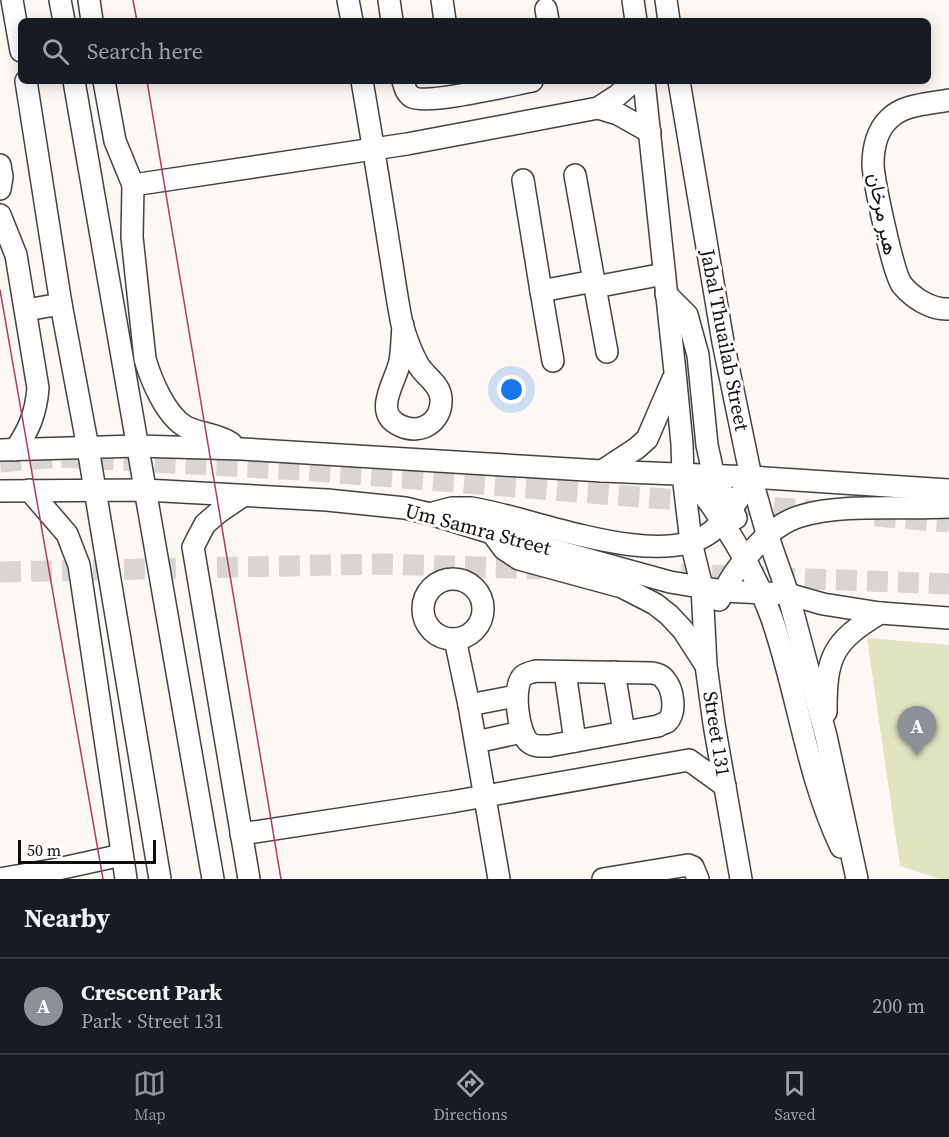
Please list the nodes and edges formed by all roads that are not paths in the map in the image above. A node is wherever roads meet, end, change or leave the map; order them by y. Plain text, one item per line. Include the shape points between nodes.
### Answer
1 (12, 0) edge
2 (60, 0) edge
3 (88, 0) edge
4 (348, 0) edge
5 (389, 0) edge
6 (442, 0) edge
7 (633, 0) edge
8 (666, 0) edge
9 (63, 18) edge
10 (91, 18) edge
11 (351, 18) edge
12 (392, 18) edge
13 (445, 18) edge
14 (636, 18) edge
15 (669, 18) edge
16 (18, 34) edge
17 (26, 84) edge
18 (75, 84) edge
19 (105, 84) edge
20 (363, 84) edge
21 (404, 84) edge
22 (499, 84) edge
23 (631, 84) edge
24 (644, 84) edge
25 (680, 84) edge
26 (456, 88) edge
27 (949, 100) edge
28 (598, 108) junction
29 (650, 132) junction
30 (374, 149) junction
31 (0, 165) edge
32 (575, 175) dead end
33 (523, 180) dead end
34 (133, 185) junction
35 (0, 189) edge
36 (0, 215) edge
37 (594, 284) junction
38 (665, 284) junction
39 (542, 291) junction
40 (62, 304) junction
41 (949, 309) edge
42 (26, 310) junction
43 (403, 325) dead end
44 (607, 352) dead end
45 (553, 361) dead end
46 (675, 372) junction
47 (137, 446) junction
48 (88, 448) junction
49 (242, 449) junction
50 (8, 450) edge
51 (602, 471) junction
52 (683, 475) junction
53 (714, 477) junction
54 (751, 477) junction
55 (95, 489) junction
56 (29, 490) junction
57 (145, 490) junction
58 (949, 490) edge
59 (0, 491) edge
60 (242, 496) junction
61 (949, 507) edge
62 (430, 514) junction
63 (727, 516) junction
64 (492, 533) junction
65 (768, 537) junction
66 (691, 542) junction
67 (749, 555) junction
68 (713, 589) junction
69 (762, 592) junction
70 (788, 594) junction
71 (880, 613) junction
72 (949, 618) edge
73 (456, 639) dead end
74 (706, 665) junction
75 (565, 672) junction
76 (614, 672) junction
77 (516, 696) junction
78 (469, 705) junction
79 (714, 724) junction
80 (522, 732) junction
81 (624, 732) junction
82 (188, 734) junction
83 (224, 736) junction
84 (826, 736) junction
85 (574, 741) junction
86 (476, 742) junction
87 (689, 760) junction
88 (725, 786) junction
89 (485, 796) junction
90 (241, 834) junction
91 (122, 855) junction
92 (0, 879) edge
93 (126, 879) edge
94 (160, 879) edge
95 (213, 879) edge
96 (249, 879) edge
97 (499, 879) edge
98 (603, 879) edge
99 (698, 879) edge
100 (741, 879) edge
101 (856, 879) edge

1 - 16 street
2 - 9 street
3 - 10 street
4 - 11 street
5 - 12 street
6 - 13 street
7 - 14 street
8 - 15 street
17 - 40 street
18 - 47 street
19 - 34 street via 115,141
20 - 30 street
21 - 26 street via 410,96 428,100
22 - 26 street
23 - 28 street
24 - 29 street
25 - 54 street, Jabal Thuailab Street via 723,342
27 - 41 street, هير مرخان via 903,109 889,118 879,132 873,166 892,261 901,283 928,305
28 - 29 street
28 - 30 street
29 - 38 street
30 - 34 street
30 - 43 street
31 - 35 street
32 - 37 street
33 - 39 street
34 - 49 street via 132,237 149,374 164,402 184,426 221,437
36 - 42 street via 16,255
37 - 38 street
37 - 39 street
37 - 44 street
38 - 46 street
38 - 53 street via 687,315 695,345
39 - 45 street
40 - 42 street
40 - 48 street
42 - 50 street via 38,388 29,428
46 - 51 street via 647,439
46 - 52 street
47 - 48 street
47 - 49 street
47 - 57 street
48 - 50 street
48 - 55 street
49 - 51 street
51 - 52 street
52 - 53 street
52 - 63 street
52 - 66 street
53 - 54 street
53 - 63 street
54 - 58 street
54 - 63 street
54 - 65 street, Jabal Thuailab Street
55 - 56 street, Um Samra Street
55 - 57 street, Um Samra Street
55 - 94 street
56 - 59 street, Um Samra Street
56 - 91 street via 66,534 79,565
57 - 60 street, Um Samra Street
57 - 82 street
60 - 62 street, Um Samra Street via 327,500
60 - 83 street via 205,524 193,547
61 - 65 street via 828,510 799,516
62 - 64 street, Um Samra Street
62 - 66 street via 471,508 620,544
63 - 66 street via 709,533
63 - 67 street
64 - 68 street, Um Samra Street via 670,582
64 - 74 street via 504,549 519,559 622,587 655,604 683,630
65 - 67 street
65 - 70 street, Jabal Thuailab Street
66 - 68 street
67 - 68 street
67 - 69 street
67 - 70 street
68 - 69 street, Um Samra Street
68 - 74 street, Street 131 via 704,642
69 - 70 street, Um Samra Street
69 - 101 street via 828,819
70 - 71 street, Um Samra Street
70 - 84 street
71 - 72 street, Um Samra Street
71 - 84 street via 847,636 835,650 826,686
73 - 78 street
74 - 79 street, Street 131
75 - 76 street
75 - 77 street via 529,672 517,686
75 - 85 street
76 - 81 street
76 - 81 street via 660,675 669,686 673,704 667,722
77 - 78 street
77 - 80 street
78 - 86 street
79 - 87 street
79 - 88 street, Street 131
80 - 85 street via 529,743 537,746
80 - 86 street
81 - 85 street
82 - 83 street
82 - 95 street
83 - 90 street
84 - 101 street
86 - 89 street
87 - 88 street
87 - 89 street
88 - 100 street, Street 131
89 - 90 street
89 - 97 street
90 - 96 street
91 - 92 street
91 - 93 street
98 - 99 street via 688,865

